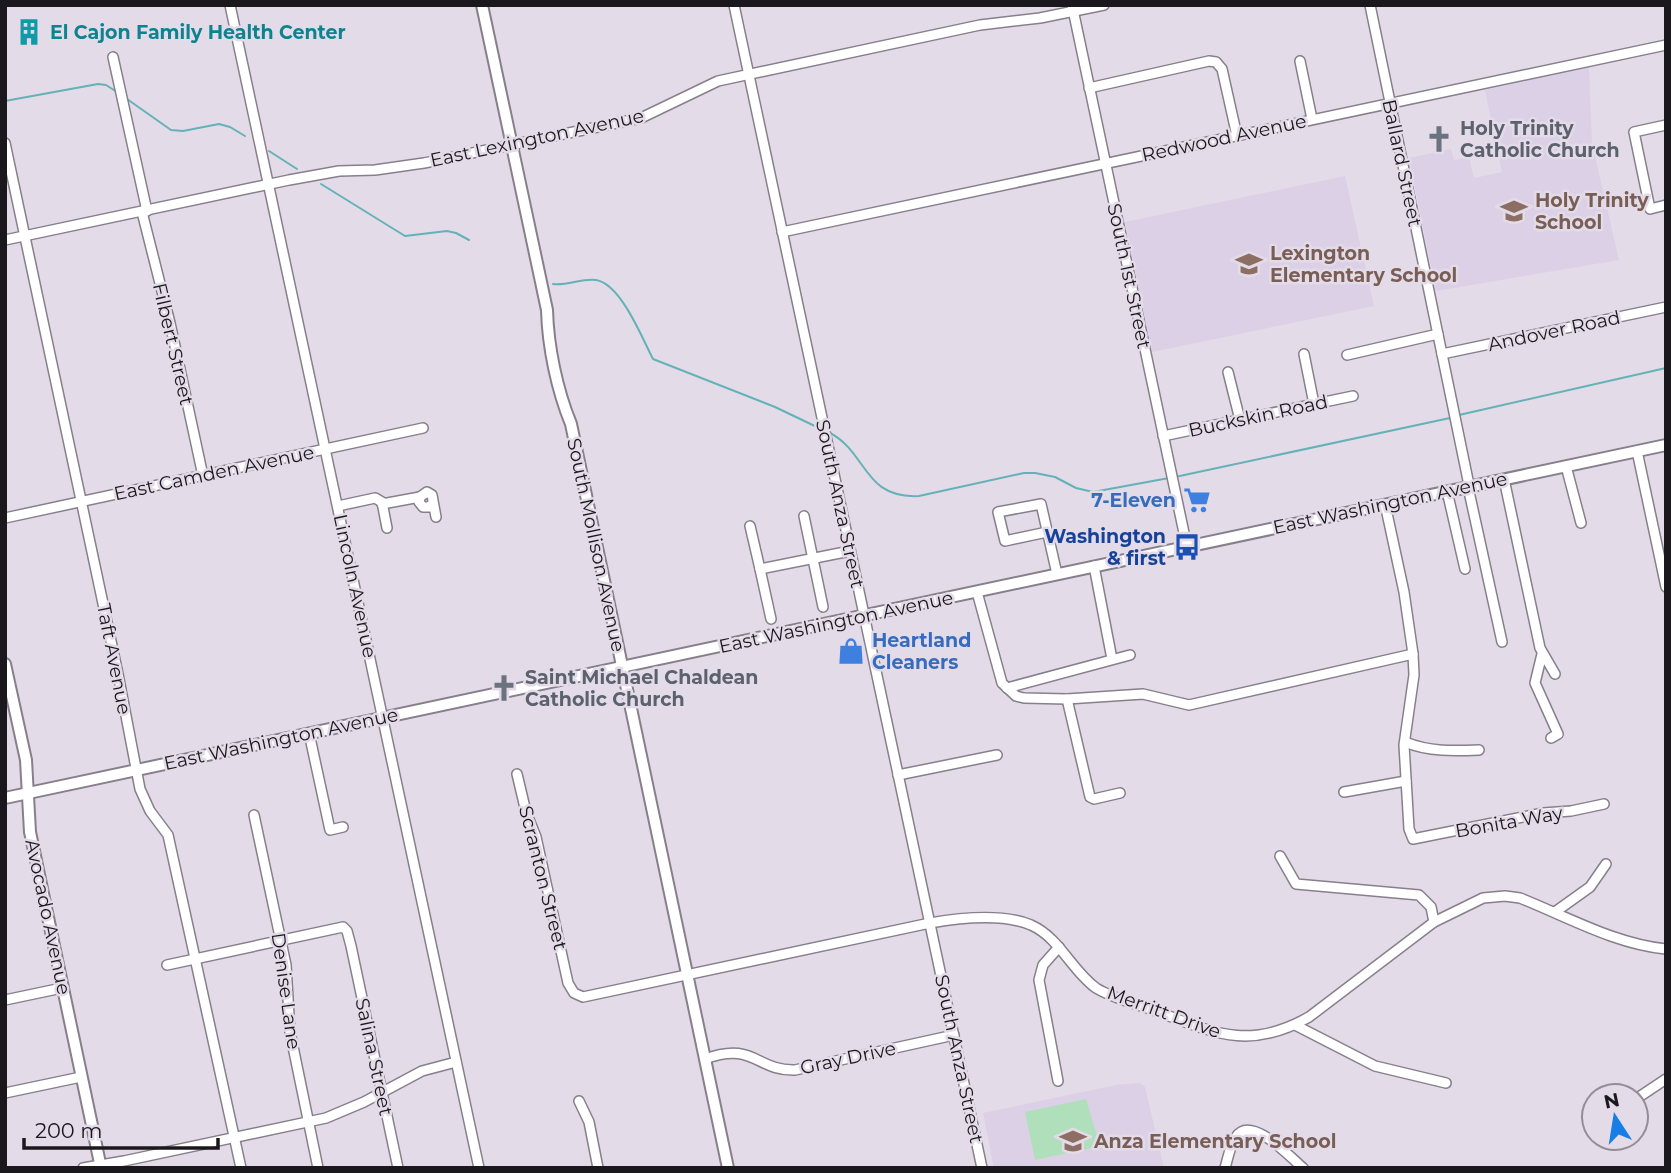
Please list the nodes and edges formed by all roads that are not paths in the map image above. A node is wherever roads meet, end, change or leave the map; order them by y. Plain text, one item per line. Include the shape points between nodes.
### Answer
1 (230, 5) edge
2 (482, 5) edge
3 (734, 5) edge
4 (1104, 5) edge
5 (1370, 5) edge
6 (1072, 8) edge
7 (1666, 45) edge
8 (113, 57) dead end
9 (1300, 61) dead end
10 (749, 74) junction
11 (1089, 88) junction
12 (1390, 104) junction
13 (1312, 120) junction
14 (1666, 125) edge
15 (1237, 136) junction
16 (5, 143) edge
17 (513, 144) junction
18 (1105, 164) junction
19 (268, 185) junction
20 (1666, 205) edge
21 (144, 211) junction
22 (782, 232) junction
23 (25, 236) junction
24 (5, 240) edge
25 (1666, 307) edge
26 (1438, 334) junction
27 (1304, 354) dead end
28 (1442, 354) junction
29 (1347, 355) dead end
30 (1228, 372) dead end
31 (1353, 396) dead end
32 (1314, 404) junction
33 (1240, 420) junction
34 (423, 428) dead end
35 (1163, 436) junction
36 (1666, 444) edge
37 (326, 449) junction
38 (1637, 451) junction
39 (1566, 466) junction
40 (203, 476) junction
41 (1504, 479) junction
42 (1469, 486) junction
43 (1447, 491) junction
44 (81, 502) junction
45 (382, 504) junction
46 (1385, 504) junction
47 (338, 506) junction
48 (804, 516) dead end
49 (436, 517) dead end
50 (5, 518) edge
51 (1581, 523) dead end
52 (750, 526) dead end
53 (387, 528) dead end
54 (1047, 532) junction
55 (1187, 547) junction
56 (850, 551) junction
57 (813, 558) junction
58 (1094, 566) junction
59 (760, 569) junction
60 (1465, 569) dead end
61 (1057, 574) junction
62 (1666, 587) edge
63 (977, 592) junction
64 (823, 607) dead end
65 (864, 616) junction
66 (771, 619) dead end
67 (1502, 642) dead end
68 (1541, 651) junction
69 (1413, 654) junction
70 (1130, 655) dead end
71 (1112, 659) junction
72 (5, 664) edge
73 (622, 667) junction
74 (1555, 674) dead end
75 (1007, 688) junction
76 (1067, 699) junction
77 (383, 718) junction
78 (309, 733) junction
79 (1551, 738) dead end
80 (1405, 743) junction
81 (1479, 750) dead end
82 (997, 755) dead end
83 (136, 770) junction
84 (517, 774) dead end
85 (898, 775) junction
86 (1406, 780) junction
87 (1344, 792) dead end
88 (29, 793) junction
89 (1121, 793) dead end
90 (5, 798) edge
91 (1604, 804) dead end
92 (254, 815) dead end
93 (343, 827) dead end
94 (1280, 856) dead end
95 (1606, 864) dead end
96 (1555, 912) junction
97 (1434, 922) junction
98 (930, 923) junction
99 (281, 941) junction
100 (1059, 947) junction
101 (1666, 949) edge
102 (194, 960) junction
103 (167, 965) dead end
104 (687, 976) junction
105 (568, 983) joint
106 (62, 988) junction
107 (5, 1000) edge
108 (1295, 1025) junction
109 (954, 1035) junction
110 (705, 1059) junction
111 (456, 1062) junction
112 (81, 1077) junction
113 (1666, 1079) edge
114 (1058, 1081) dead end
115 (1446, 1083) dead end
116 (1650, 1090) edge
117 (381, 1091) junction
118 (5, 1093) edge
119 (579, 1101) dead end
120 (308, 1123) junction
121 (235, 1138) junction
122 (101, 1166) edge
123 (83, 1168) edge
124 (241, 1168) edge
125 (318, 1168) edge
126 (398, 1168) edge
127 (479, 1168) edge
128 (598, 1168) edge
129 (728, 1168) edge
130 (982, 1168) edge
131 (1225, 1168) edge
132 (1303, 1168) edge

1 - 19 street, Lincoln Avenue
2 - 17 main road, South Mollison Avenue
3 - 10 street, South Anza Street
4 - 6 street, East Lexington Avenue
5 - 12 street, Ballard Street
6 - 10 street, East Lexington Avenue
6 - 11 street, South 1st Street
7 - 12 street, Redwood Avenue
8 - 21 street, Filbert Street
9 - 13 street
10 - 17 street, East Lexington Avenue via 718,81 641,118
10 - 22 street, South Anza Street
11 - 15 street via 1216,62 1222,69
11 - 18 street, South 1st Street
12 - 13 street, Redwood Avenue
12 - 26 street, Ballard Street
13 - 15 street, Redwood Avenue
14 - 20 street via 1634,132 1650,209
15 - 18 street, Redwood Avenue
16 - 23 street, Taft Avenue
17 - 19 street, East Lexington Avenue via 425,163 339,170
17 - 73 main road, South Mollison Avenue via 550,341
18 - 22 street, Redwood Avenue
18 - 35 street, South 1st Street
19 - 21 street, East Lexington Avenue
19 - 37 street, Lincoln Avenue
21 - 23 street, East Lexington Avenue
21 - 40 street, Filbert Street
22 - 56 street, South Anza Street
23 - 24 street, East Lexington Avenue
23 - 44 street, Taft Avenue
25 - 28 street, Andover Road
26 - 28 street, Ballard Street
26 - 29 street
27 - 32 street
28 - 42 street, Ballard Street
30 - 33 street
31 - 32 street, Buckskin Road
32 - 33 street, Buckskin Road
33 - 35 street, Buckskin Road
34 - 37 street, East Camden Avenue
35 - 55 street, South 1st Street
36 - 38 main road, East Washington Avenue
37 - 40 street, East Camden Avenue
37 - 47 street, Lincoln Avenue
38 - 39 main road, East Washington Avenue
38 - 62 street
39 - 41 main road, East Washington Avenue
39 - 51 street
40 - 44 street, East Camden Avenue
41 - 42 main road, East Washington Avenue
41 - 68 street
42 - 43 main road, East Washington Avenue
42 - 67 street, Ballard Street
43 - 46 main road, East Washington Avenue
43 - 60 street
44 - 50 street, East Camden Avenue
44 - 83 street, Taft Avenue
45 - 47 street via 374,498
45 - 49 street via 430,493
45 - 53 street
46 - 55 main road, East Washington Avenue
46 - 69 street
47 - 77 street, Lincoln Avenue
48 - 57 street
52 - 59 street
54 - 54 street via 1041,504 998,512 1005,541
54 - 61 street
55 - 58 main road, East Washington Avenue
56 - 57 street
56 - 65 street, South Anza Street
57 - 59 street
57 - 64 street
58 - 61 main road, East Washington Avenue
58 - 71 street
59 - 66 street
61 - 63 main road, East Washington Avenue
63 - 65 main road, East Washington Avenue
63 - 75 street via 994,660
65 - 73 main road, East Washington Avenue
65 - 85 street, South Anza Street
68 - 74 street
68 - 79 street via 1535,683 1558,734
69 - 76 street via 1189,705 1143,694
69 - 80 street
70 - 71 street
71 - 75 street
72 - 88 main road, Avocado Avenue
73 - 77 main road, East Washington Avenue
73 - 104 main road, South Mollison Avenue
75 - 76 street via 1016,696
76 - 89 street via 1090,797
77 - 78 main road, East Washington Avenue
77 - 111 street, Lincoln Avenue
78 - 83 main road, East Washington Avenue
78 - 93 street via 330,830
80 - 81 street via 1418,748
80 - 86 street
82 - 85 street
83 - 88 main road, East Washington Avenue
83 - 102 street, Taft Avenue via 142,796 168,835
84 - 105 street, Scranton Street via 536,837
85 - 98 street, South Anza Street
86 - 87 street
86 - 91 street, Bonita Way via 1413,839
88 - 90 main road, East Washington Avenue
88 - 106 main road, Avocado Avenue via 30,832
92 - 99 street, Denise Lane
94 - 97 street via 1296,884 1419,895 1431,907
95 - 96 street via 1590,887
96 - 97 street, Merritt Drive via 1520,898 1497,896
96 - 101 street, Merritt Drive via 1639,945
97 - 108 street, Merritt Drive
98 - 100 street, Merritt Drive via 959,918 1012,920 1041,931
98 - 104 street, Merritt Drive
98 - 109 street, South Anza Street
99 - 102 street
99 - 117 street, Salina Street via 343,927 347,931
99 - 120 street, Denise Lane via 290,1032
100 - 108 street, Merritt Drive via 1087,980 1108,994 1214,1033 1242,1037
100 - 114 street via 1043,965 1039,980
102 - 103 street
102 - 121 street, Taft Avenue
104 - 105 street, Merritt Drive via 583,997
104 - 110 main road, South Mollison Avenue
106 - 107 street
106 - 112 main road, Avocado Avenue
108 - 115 street via 1376,1066
109 - 110 street, Gray Drive via 795,1070 775,1068 737,1052
109 - 130 street, South Anza Street
110 - 129 main road, South Mollison Avenue
111 - 117 street via 422,1071
111 - 127 street, Lincoln Avenue
112 - 118 street
112 - 122 main road, Avocado Avenue
113 - 116 street
117 - 120 street via 346,1111
117 - 126 street, Salina Street
119 - 128 street via 589,1122
120 - 121 street
120 - 125 street, Denise Lane
121 - 122 street
121 - 124 street, Taft Avenue
122 - 123 street
131 - 132 street via 1236,1137 1247,1129 1258,1131

